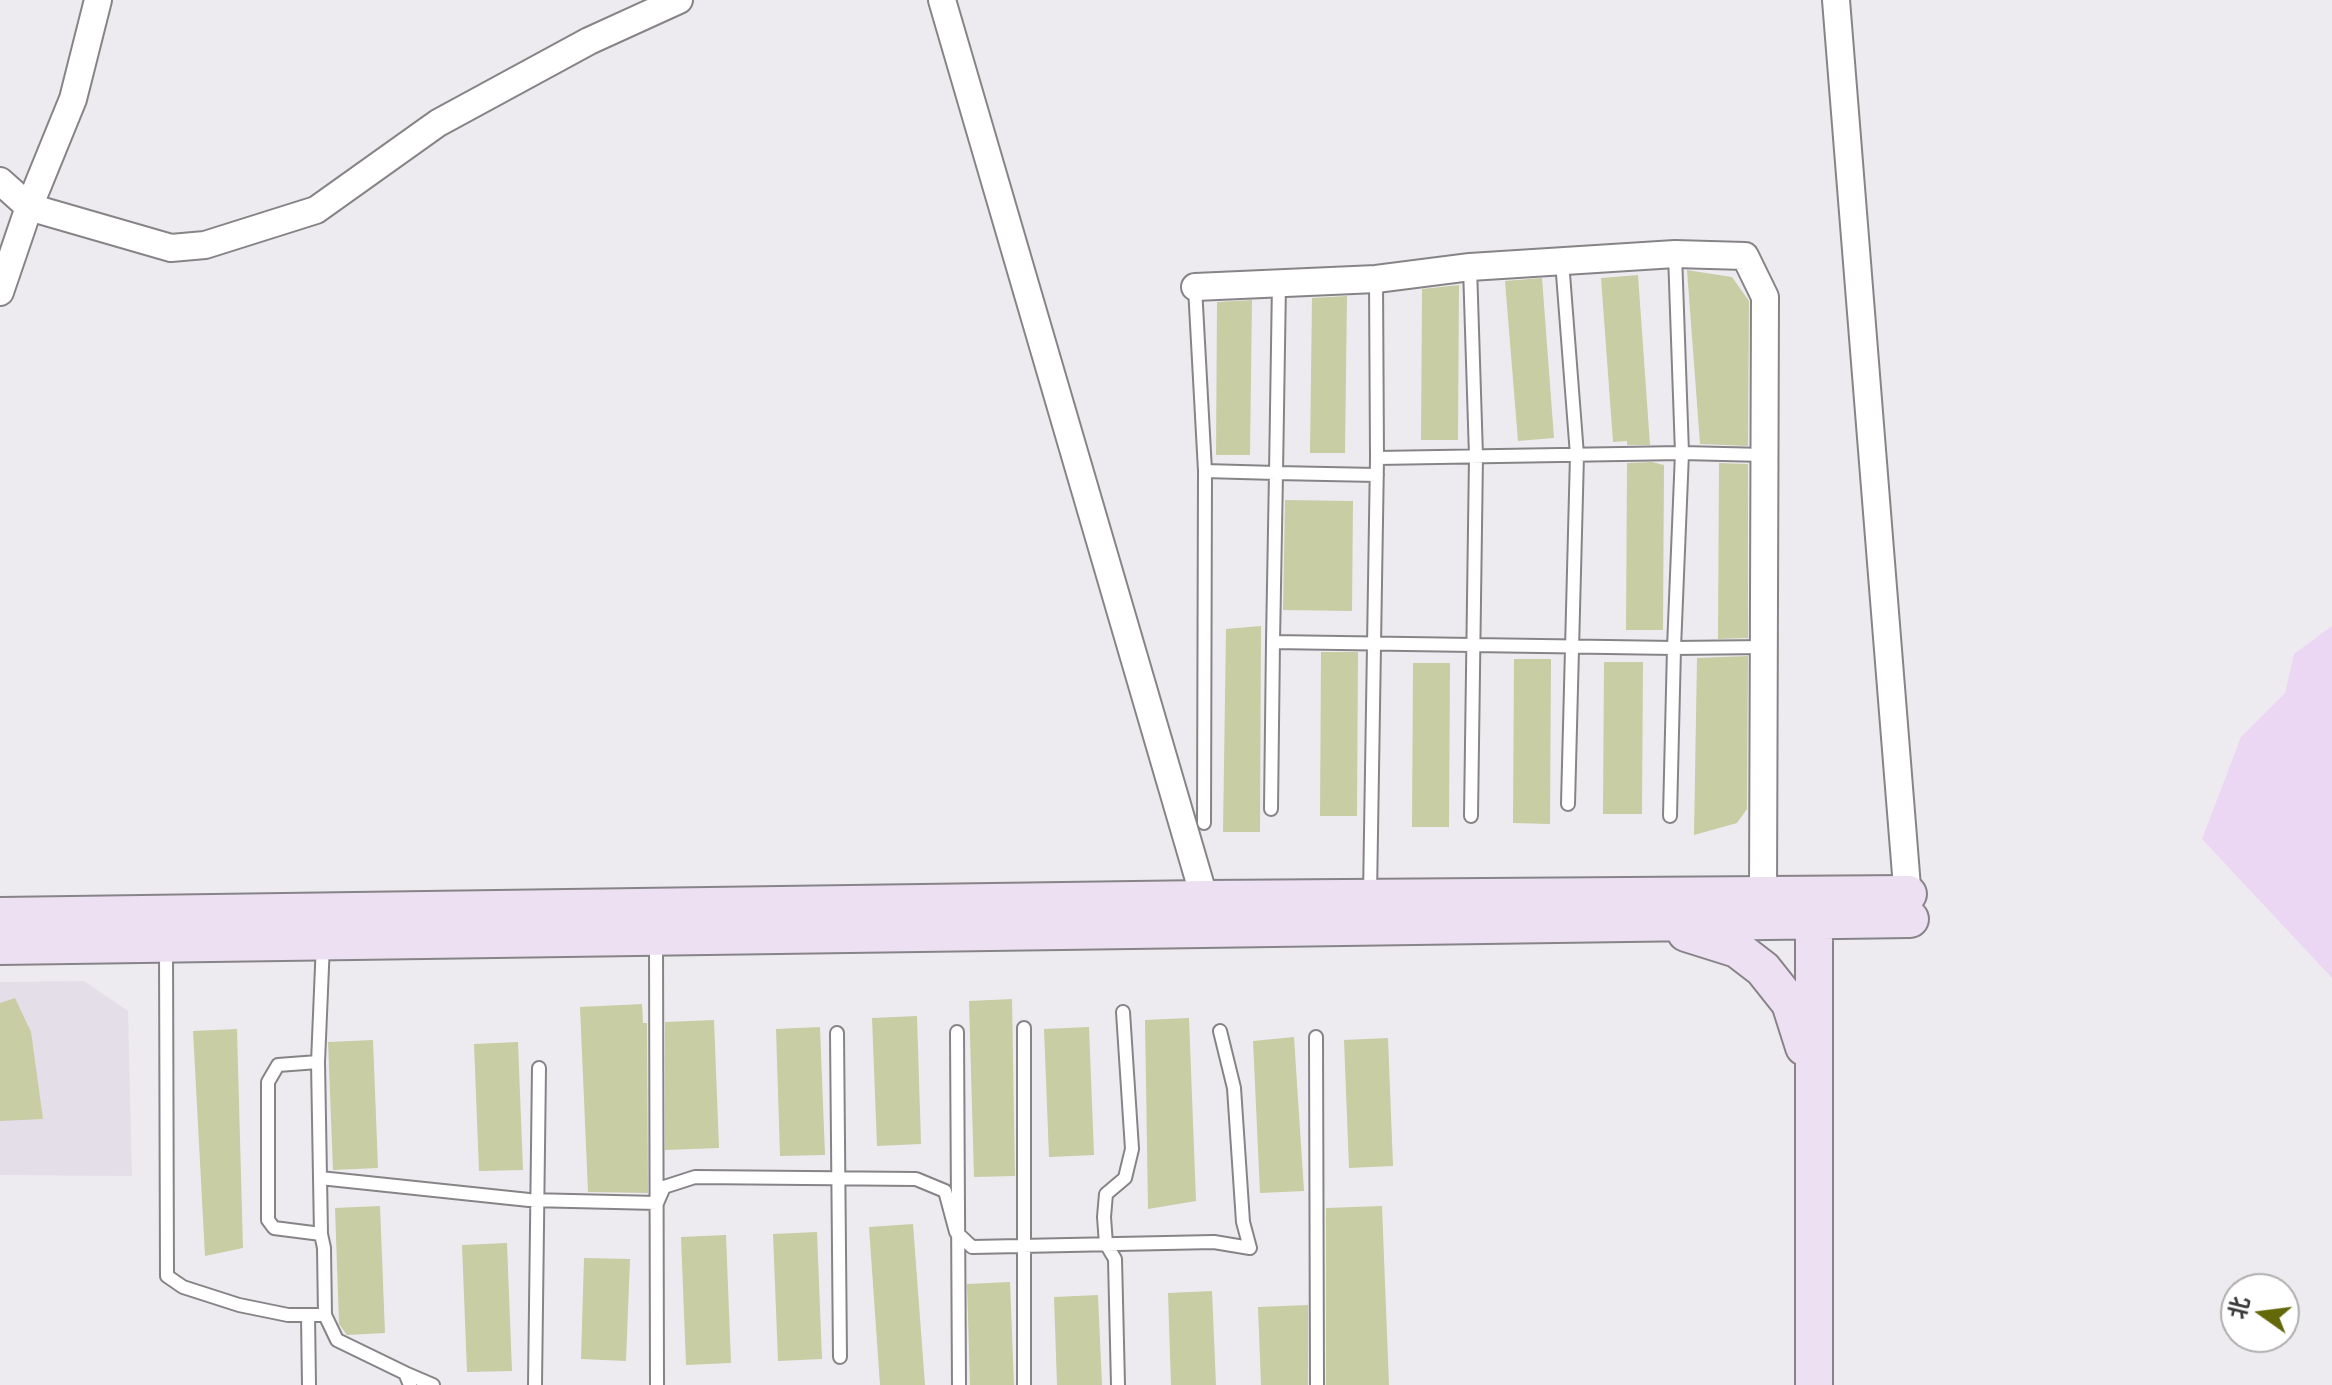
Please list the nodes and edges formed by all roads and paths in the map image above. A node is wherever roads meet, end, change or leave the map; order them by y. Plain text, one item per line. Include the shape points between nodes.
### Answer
1 (98, 0) edge
2 (679, 0) edge
3 (942, 0) edge
4 (1836, 0) edge
5 (0, 181) edge
6 (29, 207) junction
7 (1675, 254) junction
8 (1562, 261) junction
9 (1470, 267) junction
10 (1376, 279) junction
11 (1279, 283) junction
12 (1195, 287) joint
13 (0, 292) edge
14 (1682, 453) junction
15 (1577, 455) junction
16 (1765, 455) junction
17 (1476, 456) junction
18 (1377, 458) junction
19 (1205, 471) junction
20 (1276, 473) junction
21 (1377, 475) junction
22 (1273, 642) junction
23 (1373, 643) junction
24 (1474, 645) junction
25 (1572, 646) junction
26 (1765, 647) junction
27 (1674, 648) junction
28 (1568, 804) dead end
29 (1271, 809) dead end
30 (1471, 816) dead end
31 (1670, 816) dead end
32 (1204, 823) dead end
33 (1763, 894) junction
34 (1909, 907) joint
35 (1825, 908) junction
36 (1370, 912) junction
37 (1209, 913) junction
38 (0, 916) edge
39 (1613, 923) junction
40 (656, 938) junction
41 (323, 942) junction
42 (166, 944) junction
43 (0, 946) edge
44 (1123, 1012) dead end
45 (1024, 1028) dead end
46 (1220, 1031) dead end
47 (957, 1032) dead end
48 (837, 1033) dead end
49 (1316, 1037) dead end
50 (318, 1062) junction
51 (539, 1068) dead end
52 (1814, 1090) junction
53 (320, 1178) junction
54 (838, 1178) junction
55 (538, 1200) junction
56 (657, 1203) junction
57 (321, 1234) junction
58 (958, 1234) junction
59 (1106, 1244) junction
60 (1024, 1246) junction
61 (308, 1315) junction
62 (325, 1315) junction
63 (840, 1357) dead end
64 (407, 1379) edge
65 (309, 1385) edge
66 (433, 1385) edge
67 (535, 1385) edge
68 (657, 1385) edge
69 (959, 1385) edge
70 (1024, 1385) edge
71 (1118, 1385) edge
72 (1317, 1385) edge
73 (1814, 1385) edge
74 (1837, 1385) edge

1 - 6 street via 73,99
2 - 6 street via 589,41 438,123 316,210 288,219 205,245 171,248
3 - 37 street
4 - 34 street
5 - 6 street
6 - 13 street
7 - 8 street
7 - 14 lane
7 - 16 street via 1745,256 1765,297
8 - 9 street
8 - 15 lane
9 - 10 street
9 - 17 lane
10 - 11 street
10 - 18 lane
11 - 12 street
11 - 20 lane
12 - 19 lane
14 - 15 lane
14 - 16 lane
14 - 27 lane
15 - 17 lane
15 - 25 lane
16 - 26 street
17 - 18 lane
17 - 24 lane
18 - 21 lane
19 - 20 lane
19 - 32 lane
20 - 21 lane
20 - 22 lane
21 - 23 lane
22 - 23 lane
22 - 29 lane
23 - 24 lane
23 - 36 lane
24 - 25 lane
24 - 30 lane
25 - 27 lane
25 - 28 lane
26 - 27 lane
26 - 33 street
27 - 31 lane
33 - 35 street
33 - 36 street
34 - 35 street
35 - 39 street
35 - 52 street
35 - 74 street
36 - 37 street
36 - 39 street
37 - 38 street
37 - 40 street
39 - 52 street via 1696,935 1749,957 1790,1003
40 - 41 street
40 - 56 lane
41 - 42 street
41 - 50 lane
42 - 43 street
42 - 61 lane via 167,1276 183,1287 239,1305
44 - 59 lane via 1132,1149 1125,1178 1106,1194
45 - 60 lane
46 - 59 lane via 1234,1088 1243,1222 1250,1248 1214,1242
47 - 58 lane
48 - 54 lane
49 - 72 lane
50 - 53 lane
50 - 57 lane via 287,1063 272,1071 268,1082 268,1220 274,1228
51 - 55 lane
52 - 73 street
53 - 55 lane
53 - 57 lane
54 - 56 lane via 695,1177 664,1187
54 - 58 lane via 916,1179 945,1191
54 - 63 lane
55 - 56 lane
55 - 67 lane
56 - 68 lane
57 - 62 lane
58 - 60 lane via 972,1247
58 - 69 lane
59 - 60 lane
59 - 71 lane via 1115,1259
60 - 70 lane
61 - 62 lane
61 - 65 lane
62 - 64 lane via 337,1340
64 - 66 lane

